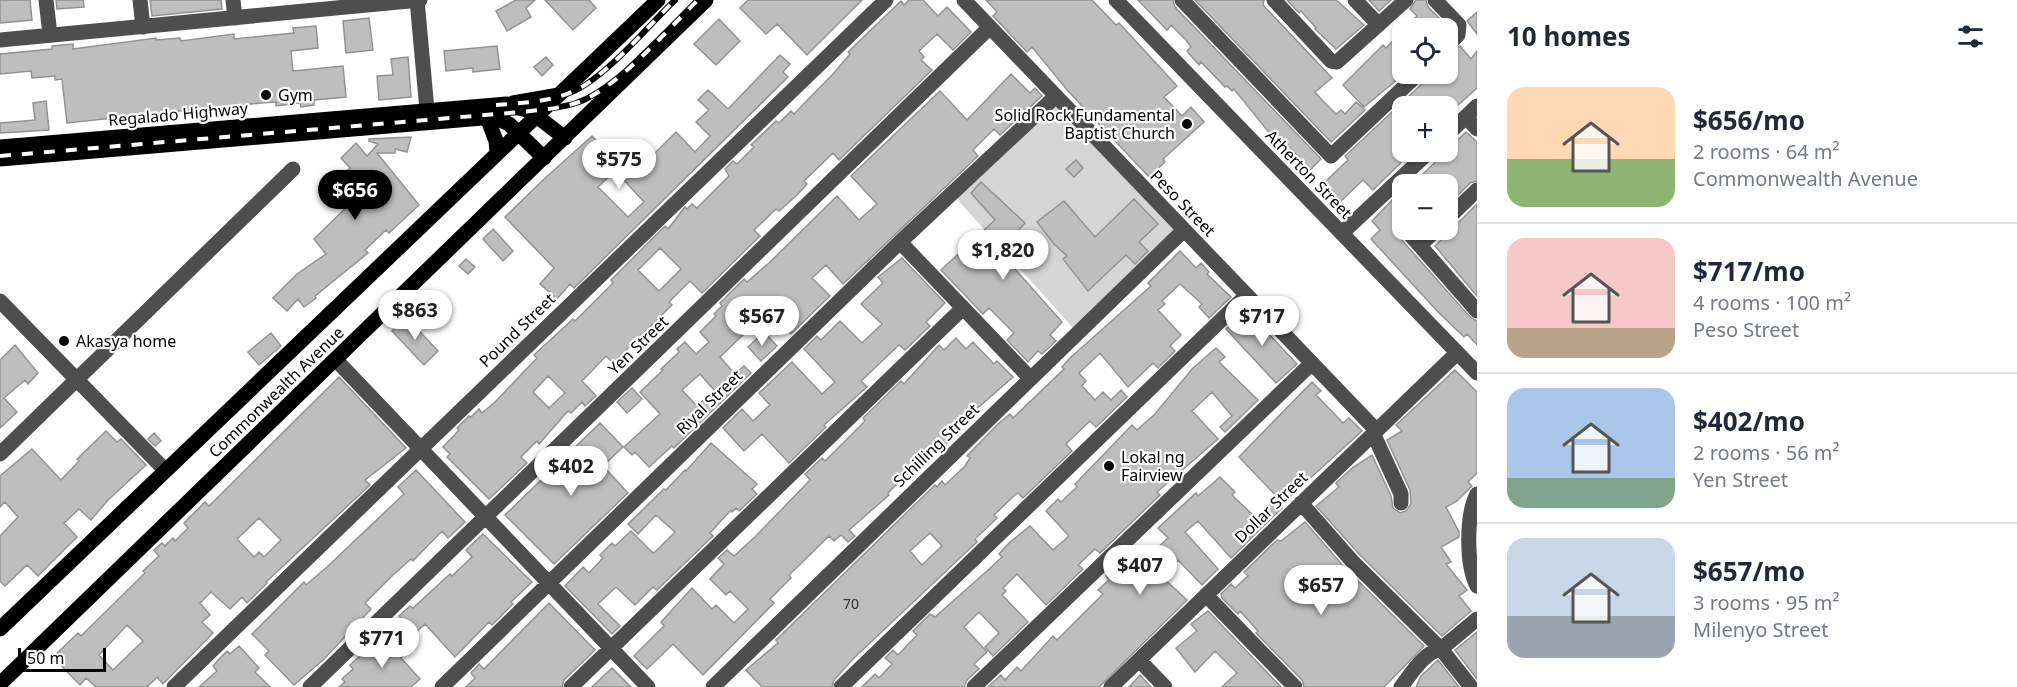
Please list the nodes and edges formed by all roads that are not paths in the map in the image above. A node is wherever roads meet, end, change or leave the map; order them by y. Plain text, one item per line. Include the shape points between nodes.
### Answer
1 (46, 0) edge
2 (140, 0) edge
3 (233, 0) edge
4 (418, 0) edge
5 (658, 0) edge
6 (706, 0) edge
7 (886, 0) edge
8 (964, 0) edge
9 (1116, 0) edge
10 (1182, 0) edge
11 (1274, 0) edge
12 (1355, 0) edge
13 (1406, 0) edge
14 (1435, 0) edge
15 (326, 4) edge
16 (235, 18) junction
17 (1452, 18) edge
18 (1378, 24) junction
19 (143, 27) junction
20 (990, 27) junction
21 (50, 35) junction
22 (0, 40) edge
23 (1407, 84) edge
24 (559, 95) junction
25 (1056, 96) junction
26 (507, 104) junction
27 (1472, 112) edge
28 (427, 116) junction
29 (536, 116) junction
30 (487, 117) junction
31 (1458, 125) edge
32 (1477, 129) edge
33 (518, 133) junction
34 (565, 138) junction
35 (0, 147) edge
36 (497, 153) junction
37 (544, 158) junction
38 (0, 159) edge
39 (1418, 162) edge
40 (293, 169) dead end
41 (1477, 190) edge
42 (1458, 208) edge
43 (1184, 230) junction
44 (1342, 232) junction
45 (1415, 240) edge
46 (1425, 240) edge
47 (900, 242) junction
48 (1419, 245) junction
49 (1246, 295) junction
50 (0, 301) edge
51 (963, 308) junction
52 (1477, 311) edge
53 (1456, 353) junction
54 (336, 360) junction
55 (1312, 363) junction
56 (1477, 373) edge
57 (1030, 378) junction
58 (77, 379) junction
59 (1375, 432) junction
60 (421, 448) junction
61 (0, 454) edge
62 (165, 470) junction
63 (1477, 494) edge
64 (1301, 503) junction
65 (1401, 503) dead end
66 (487, 518) junction
67 (550, 583) junction
68 (1477, 586) edge
69 (1206, 595) junction
70 (1477, 619) edge
71 (0, 629) edge
72 (612, 647) junction
73 (1441, 649) junction
74 (1139, 660) junction
75 (0, 684) edge
76 (174, 687) edge
77 (310, 687) edge
78 (442, 687) edge
79 (571, 687) edge
80 (648, 687) edge
81 (713, 687) edge
82 (841, 687) edge
83 (975, 687) edge
84 (1111, 687) edge
85 (1165, 687) edge
86 (1295, 687) edge
87 (1401, 687) edge
88 (1471, 687) edge

1 - 21 street
2 - 19 street
3 - 16 street
4 - 15 street
4 - 28 street
5 - 24 main road, Commonwealth Avenue
6 - 34 main road, Commonwealth Avenue
7 - 60 street, Pound Street
8 - 20 street, Peso Street
9 - 44 street, Atherton Street
10 - 23 street via 1331,156
11 - 18 street via 1331,61 1341,60
12 - 18 street
13 - 18 street
14 - 17 street
15 - 16 street
16 - 19 street
19 - 21 street
20 - 25 street, Peso Street
20 - 66 street, Yen Street
21 - 22 street
24 - 26 main road
24 - 29 main road, Commonwealth Avenue
25 - 43 street, Peso Street
25 - 47 street, Riyal Street
26 - 28 main road, Regalado Highway
26 - 29 main road, Regalado Highway via 523,107
27 - 31 street
27 - 32 street
28 - 30 main road, Regalado Highway
28 - 35 main road, Regalado Highway
28 - 38 main road, Regalado Highway
29 - 33 main road, Commonwealth Avenue
29 - 34 main road, Regalado Highway
30 - 33 main road, Regalado Highway via 504,120
30 - 36 main road
33 - 36 main road, Commonwealth Avenue
33 - 37 main road, Regalado Highway
34 - 37 main road, Commonwealth Avenue
36 - 62 main road, Commonwealth Avenue
37 - 54 main road, Commonwealth Avenue
39 - 44 street
40 - 58 street
41 - 42 street
43 - 49 street, Peso Street
43 - 57 street, Schilling Street
44 - 53 street, Atherton Street
45 - 48 street
46 - 48 street
47 - 51 street
47 - 67 street, Riyal Street
48 - 52 street
49 - 55 street, Peso Street
49 - 82 street
50 - 58 street
51 - 57 street
51 - 72 street
53 - 56 street, Atherton Street
53 - 59 street, Dollar Street
54 - 60 street
54 - 75 main road, Commonwealth Avenue
55 - 59 street, Peso Street
55 - 83 street
57 - 81 street, Schilling Street
58 - 61 street
58 - 62 street
59 - 64 street, Dollar Street
59 - 65 street, Peso Street via 1401,494
60 - 66 street
60 - 76 street, Pound Street
62 - 71 main road, Commonwealth Avenue
63 - 68 street via 1469,548
64 - 69 street, Dollar Street
64 - 73 street via 1352,561
66 - 67 street
66 - 77 street, Yen Street
67 - 72 street
67 - 78 street, Riyal Street
69 - 74 street, Dollar Street
69 - 86 street
70 - 73 street
72 - 79 street
72 - 80 street
73 - 87 street via 1415,669
73 - 88 street
74 - 84 street, Dollar Street
74 - 85 street

